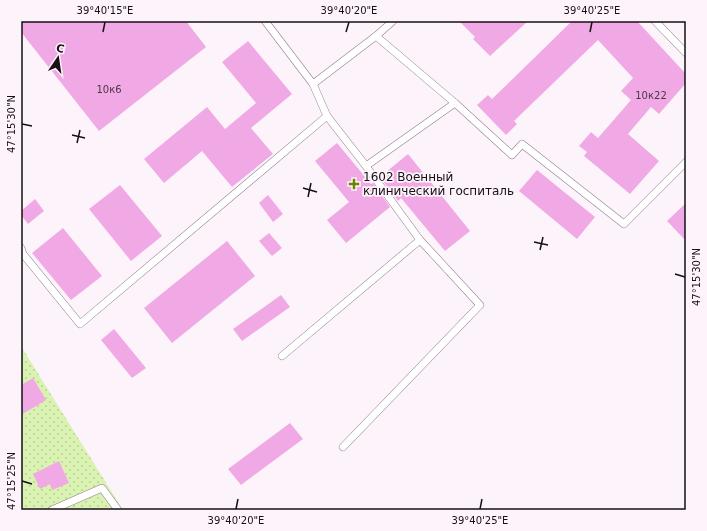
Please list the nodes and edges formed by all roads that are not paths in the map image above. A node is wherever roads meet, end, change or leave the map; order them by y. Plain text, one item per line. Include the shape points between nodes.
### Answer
1 (265, 21) edge
2 (393, 21) edge
3 (655, 21) edge
4 (376, 36) junction
5 (686, 53) edge
6 (313, 84) junction
7 (455, 103) junction
8 (327, 116) junction
9 (686, 162) edge
10 (366, 166) junction
11 (420, 240) junction
12 (21, 248) edge
13 (282, 356) dead end
14 (343, 447) dead end
15 (52, 510) edge
16 (118, 510) edge

1 - 6 lane
2 - 4 lane
3 - 5 lane
4 - 6 lane
4 - 7 lane
6 - 8 lane
7 - 9 lane via 512,155 522,144 624,224
7 - 10 lane
8 - 10 lane
8 - 12 lane via 80,324 23,254
10 - 11 lane
11 - 13 lane
11 - 14 lane via 480,305
15 - 16 lane via 102,488

